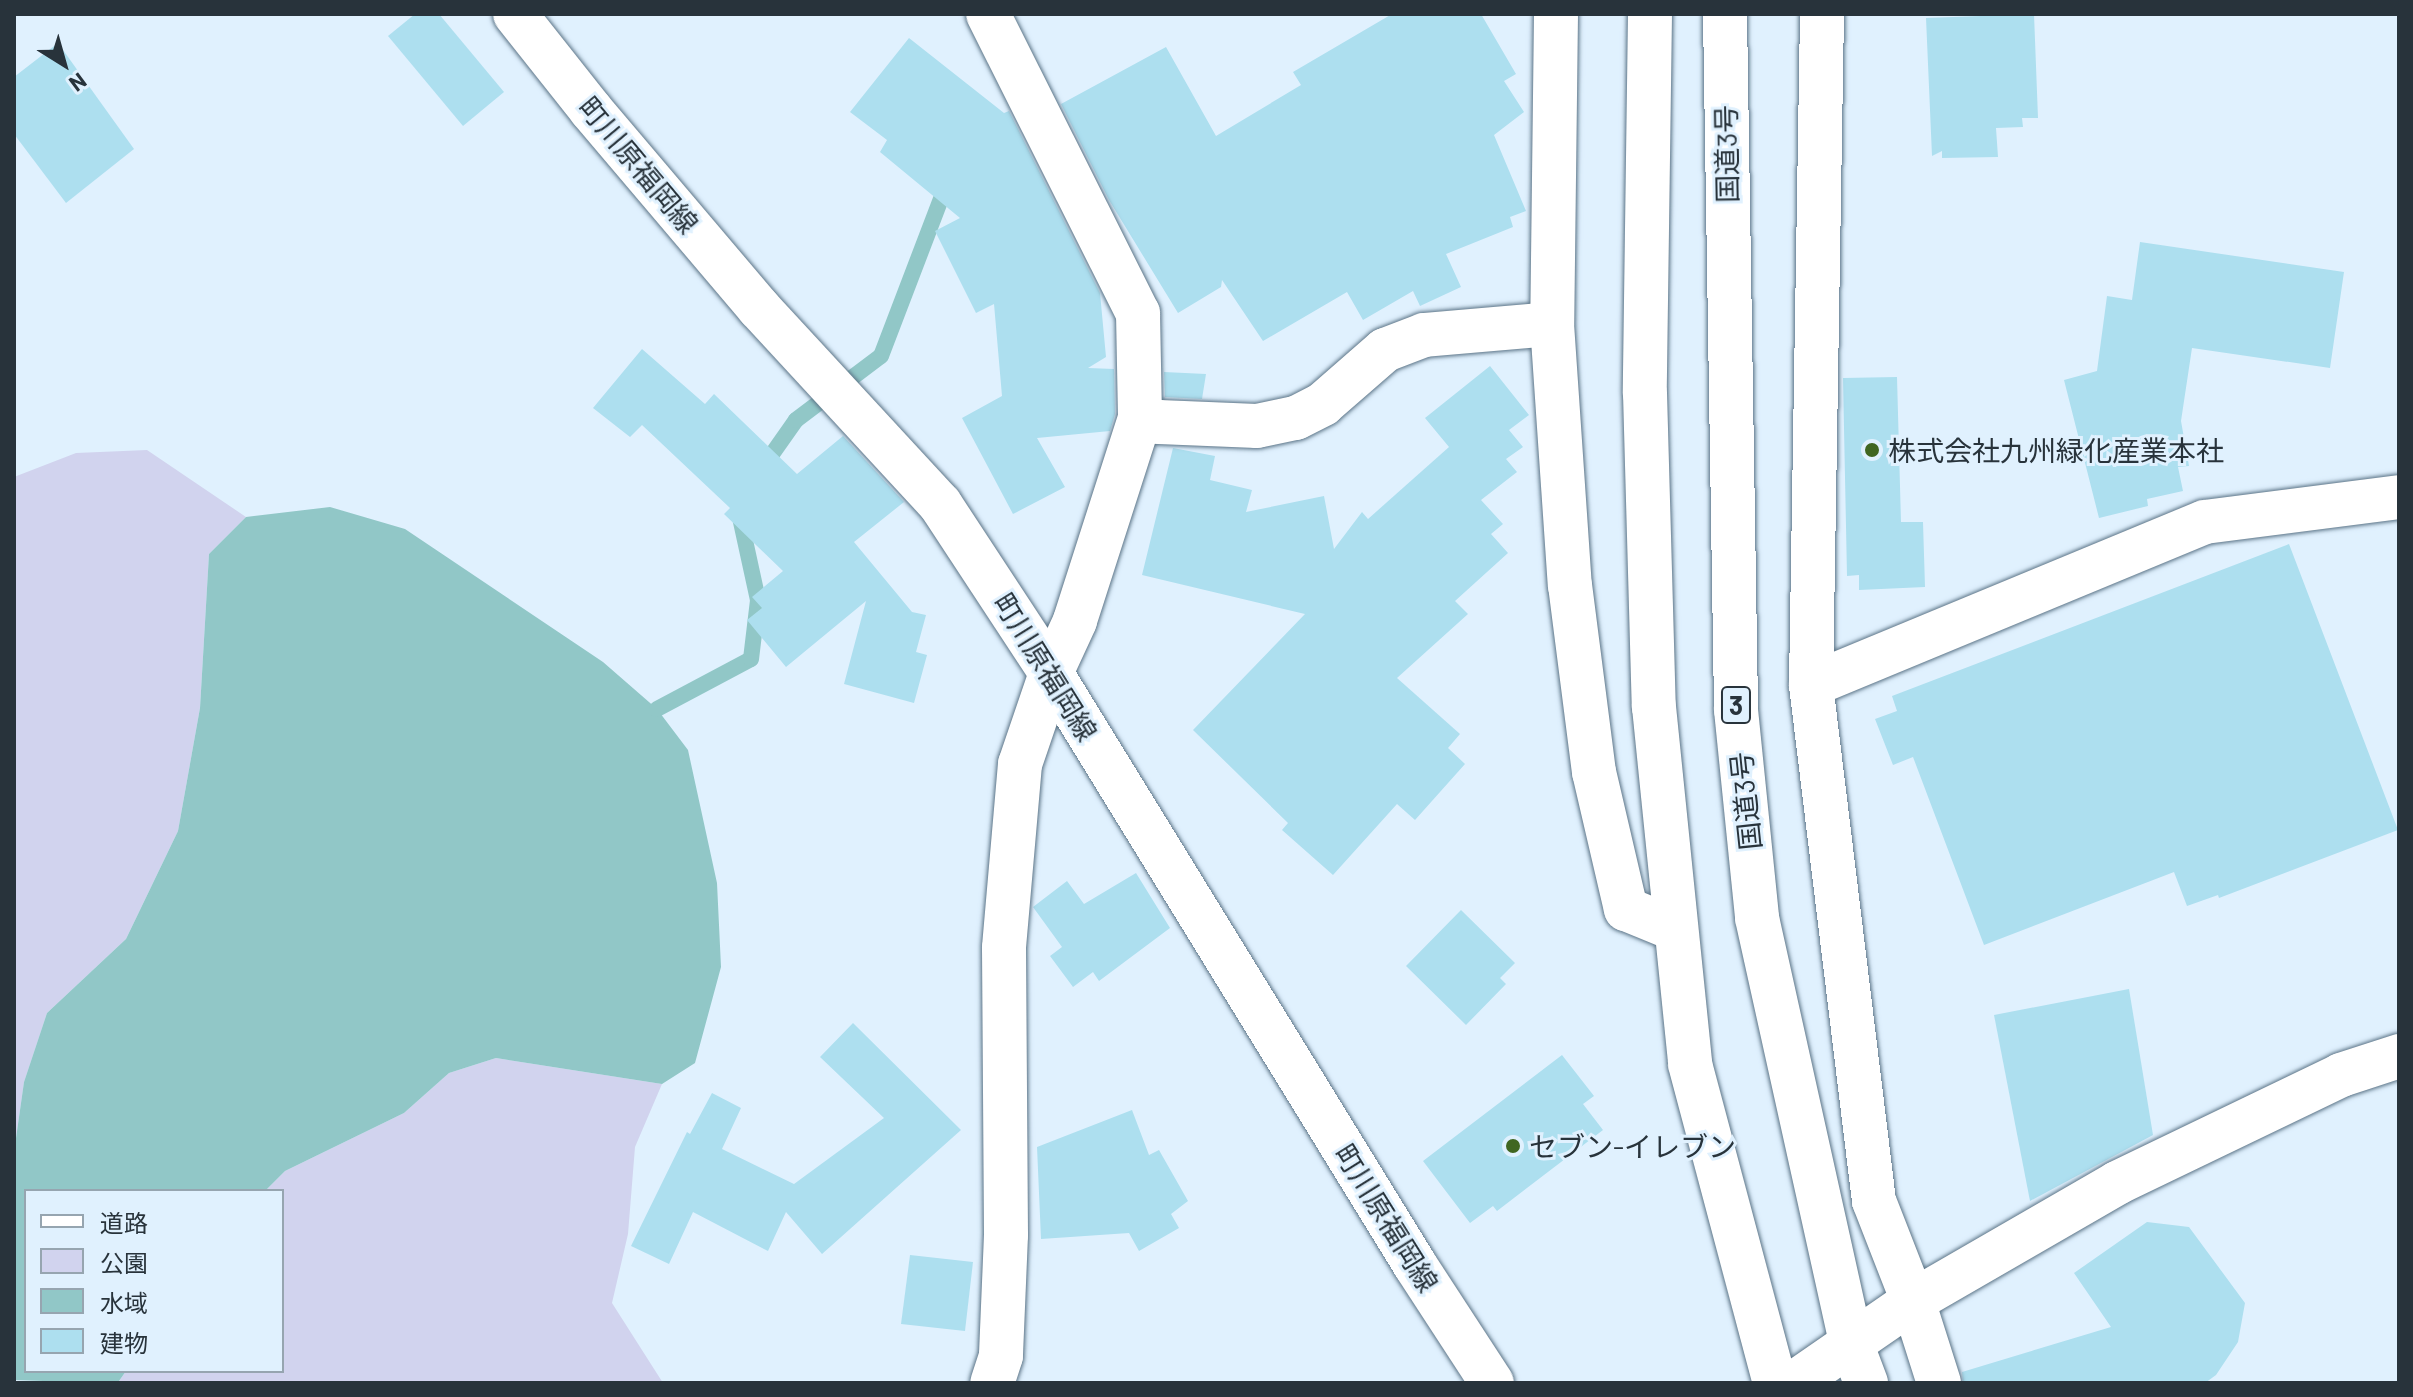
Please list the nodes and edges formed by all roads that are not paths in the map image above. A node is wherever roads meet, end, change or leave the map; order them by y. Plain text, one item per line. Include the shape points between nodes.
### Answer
1 (515, 14) edge
2 (988, 14) edge
3 (1556, 14) edge
4 (1650, 14) edge
5 (1725, 14) edge
6 (1822, 14) edge
7 (1552, 324) junction
8 (1140, 418) junction
9 (2399, 497) edge
10 (1051, 673) junction
11 (1811, 685) junction
12 (1675, 929) junction
13 (2399, 1056) edge
14 (1913, 1301) junction
15 (1851, 1343) junction
16 (992, 1383) edge
17 (1492, 1383) edge
18 (1775, 1383) edge
19 (1794, 1383) edge
20 (1866, 1383) edge
21 (1939, 1383) edge

1 - 10 main road, 町川原福岡線 via 759,308 940,504
2 - 8 main road via 1138,313
3 - 7 main road
4 - 12 main road via 1645,409 1654,707
5 - 15 main road, 国道3号 / 3 via 1736,710 1757,918
6 - 11 main road
7 - 8 main road via 1424,335 1385,350 1323,404 1296,418 1257,426
7 - 12 main road via 1570,585 1594,772 1626,909
8 - 10 main road via 1075,621
9 - 11 main road via 2205,522
10 - 16 main road via 1020,764 1004,948 1006,1235 1001,1356
10 - 17 main road, 町川原福岡線
11 - 14 main road via 1874,1201
12 - 18 main road via 1690,1064
13 - 14 main road via 2341,1075 2117,1183
14 - 15 main road
14 - 21 main road
15 - 19 main road
15 - 20 main road, 国道3号 / 3

